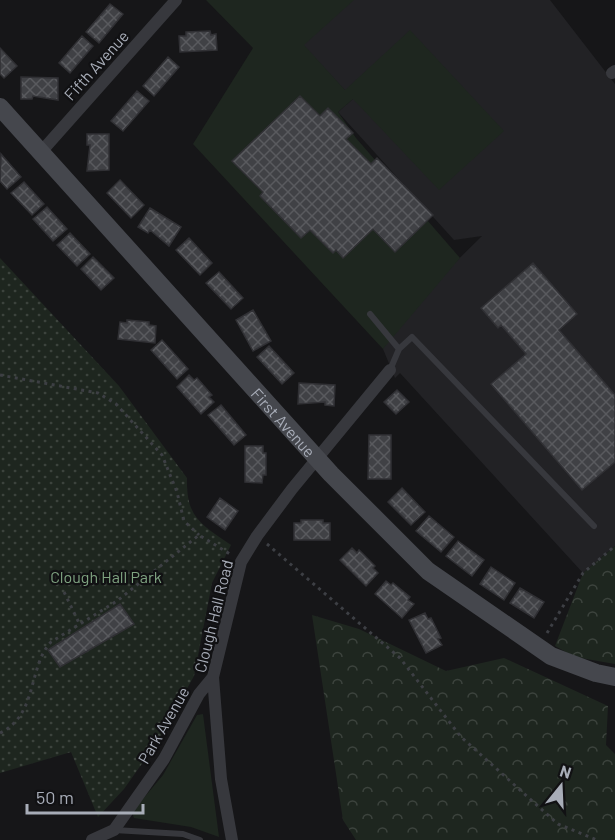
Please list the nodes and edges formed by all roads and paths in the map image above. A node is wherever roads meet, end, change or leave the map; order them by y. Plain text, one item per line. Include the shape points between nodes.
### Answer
1 (176, 0) edge
2 (0, 107) edge
3 (41, 152) junction
4 (369, 314) dead end
5 (399, 349) junction
6 (390, 370) joint
7 (0, 375) edge
8 (317, 458) junction
9 (594, 526) dead end
10 (200, 535) junction
11 (256, 536) junction
12 (615, 546) edge
13 (241, 562) junction
14 (64, 591) dead end
15 (80, 625) junction
16 (539, 647) junction
17 (615, 676) edge
18 (213, 677) junction
19 (0, 733) edge
20 (114, 830) junction
21 (92, 840) edge
22 (200, 840) edge
23 (232, 840) edge
24 (597, 840) edge

1 - 3 street, Fifth Avenue
2 - 3 main road, First Avenue
3 - 8 main road, First Avenue
4 - 5 lane
5 - 6 lane
5 - 9 lane via 412,337
6 - 8 street, Clough Hall Road
7 - 10 path via 98,393 116,404 162,455 184,521
8 - 11 street, Clough Hall Road
8 - 16 main road, First Avenue via 428,571
10 - 13 path
10 - 15 path
11 - 13 street, Clough Hall Road
11 - 24 path via 400,658 461,736 549,816 558,824
12 - 16 path via 583,573
13 - 18 street, Clough Hall Road
14 - 15 path
15 - 19 path via 45,648 32,694 12,727
16 - 17 main road, First Avenue via 560,660
18 - 20 street, Park Avenue via 199,694 164,759
18 - 23 street, Clough Hall Road via 221,779
20 - 21 street
20 - 22 lane via 183,834

